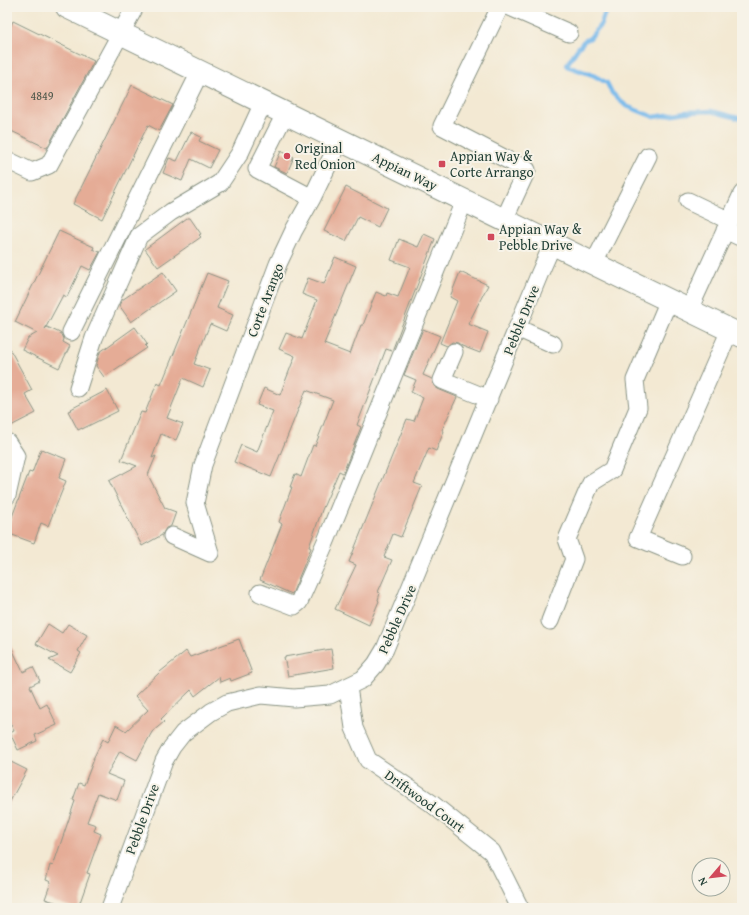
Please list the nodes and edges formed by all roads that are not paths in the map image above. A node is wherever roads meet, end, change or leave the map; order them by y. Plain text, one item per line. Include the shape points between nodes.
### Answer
1 (67, 7) edge
2 (135, 7) edge
3 (500, 7) edge
4 (510, 7) edge
5 (121, 33) junction
6 (569, 33) dead end
7 (200, 72) junction
8 (263, 103) junction
9 (285, 114) junction
10 (340, 140) junction
11 (648, 156) dead end
12 (7, 160) edge
13 (742, 194) edge
14 (312, 198) junction
15 (464, 201) junction
16 (688, 201) dead end
17 (504, 220) junction
18 (728, 225) junction
19 (742, 238) edge
20 (553, 243) junction
21 (594, 264) junction
22 (669, 300) junction
23 (689, 310) junction
24 (517, 328) junction
25 (71, 332) dead end
26 (736, 333) edge
27 (553, 344) dead end
28 (454, 352) dead end
29 (78, 388) dead end
30 (489, 399) junction
31 (7, 442) edge
32 (7, 496) edge
33 (172, 536) dead end
34 (682, 556) dead end
35 (260, 593) dead end
36 (550, 621) dead end
37 (348, 687) junction
38 (110, 908) edge
39 (520, 908) edge

1 - 5 main road, Appian Way
2 - 5 street
3 - 17 street via 442,126 527,170
4 - 6 street
5 - 7 main road, Appian Way
5 - 12 street via 49,165 32,172
7 - 8 main road, Appian Way
7 - 25 street
8 - 9 main road, Appian Way
8 - 29 street via 240,153 220,184 171,212 139,236 94,338
9 - 10 main road, Appian Way
9 - 14 street via 257,170
10 - 14 street, Corte Arango
10 - 15 main road, Appian Way
11 - 21 street
13 - 18 street
14 - 33 street, Corte Arango via 278,264 202,465 195,503 210,553
15 - 17 main road, Appian Way
15 - 35 street via 299,602 294,606
16 - 18 street
17 - 20 main road, Appian Way
18 - 19 street
18 - 23 street
20 - 21 main road, Appian Way
20 - 24 street, Pebble Drive
21 - 22 main road, Appian Way
22 - 23 main road, Appian Way
22 - 36 street via 635,380 638,408 615,463 612,470 591,483 567,539 574,559
23 - 26 main road, Appian Way
24 - 27 street
24 - 30 street, Pebble Drive
26 - 34 street via 638,538
28 - 30 street via 442,380
30 - 37 street, Pebble Drive via 385,649 363,679
31 - 32 street via 16,456
37 - 38 street, Pebble Drive via 324,696 244,698 227,703 211,712 183,733 164,761
37 - 39 street, Driftwood Court via 354,728 368,760 431,803 492,852

